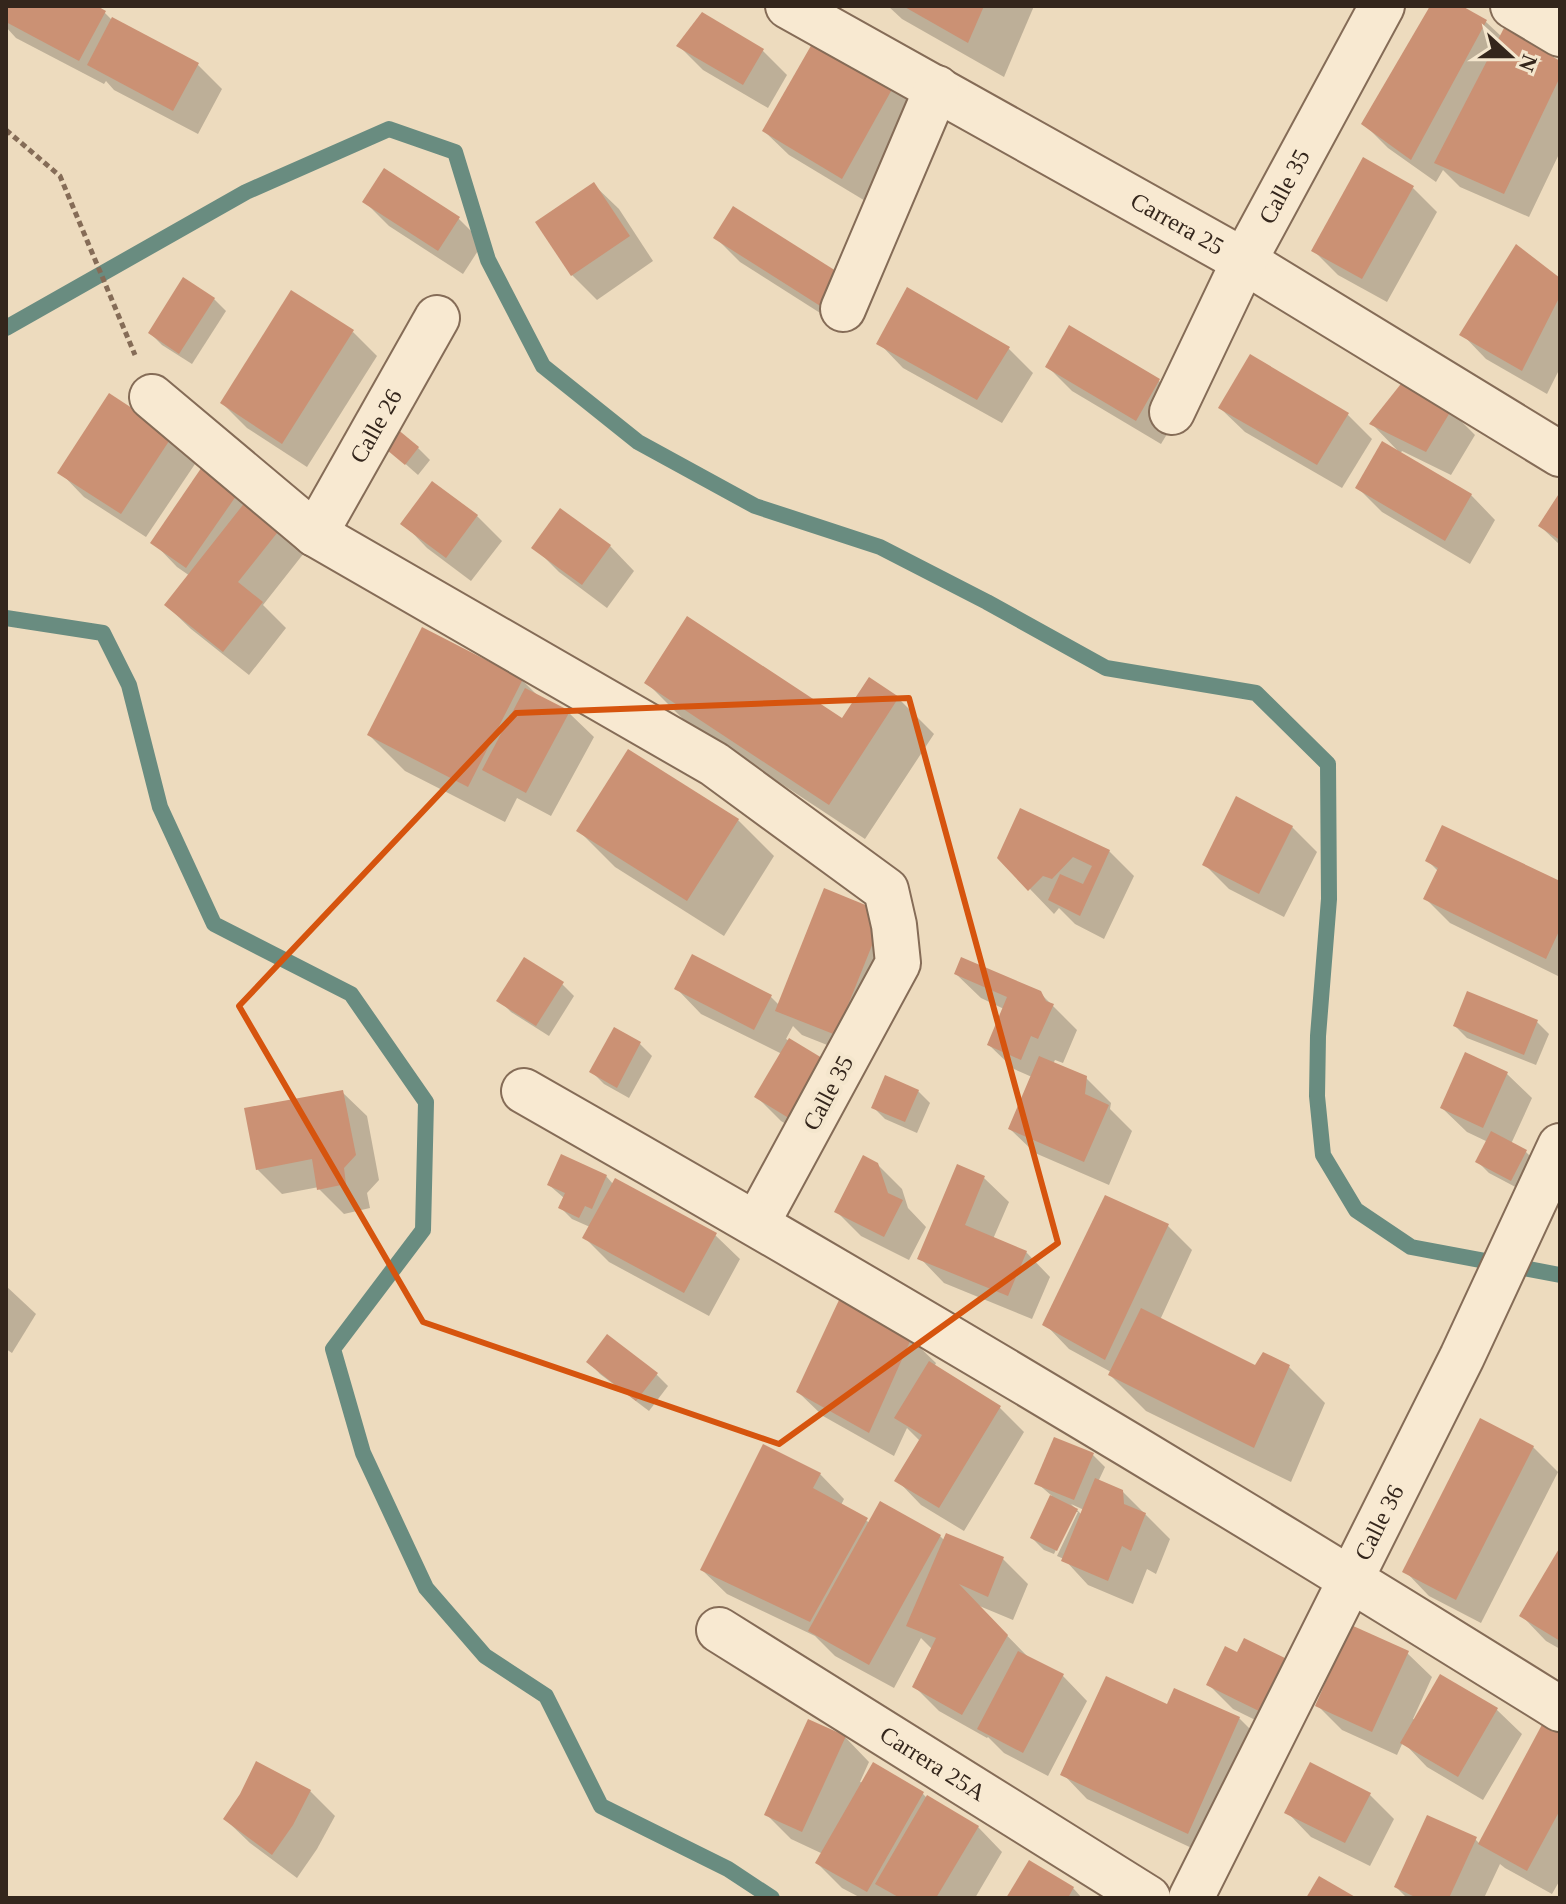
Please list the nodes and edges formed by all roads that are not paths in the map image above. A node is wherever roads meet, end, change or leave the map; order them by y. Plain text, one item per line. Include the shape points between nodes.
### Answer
1 (788, 6) edge
2 (1382, 6) edge
3 (1513, 6) edge
4 (1560, 34) edge
5 (937, 88) junction
6 (1244, 261) junction
7 (843, 309) dead end
8 (437, 318) dead end
9 (152, 397) road end
10 (1172, 412) dead end
11 (1560, 454) edge
12 (315, 534) junction
13 (524, 1091) dead end
14 (1560, 1146) edge
15 (757, 1223) junction
16 (1350, 1578) junction
17 (719, 1630) dead end
18 (1560, 1709) edge
19 (1148, 1898) edge
20 (1191, 1898) edge

1 - 5 street, Carrera 25
2 - 6 street, Calle 35
3 - 4 street
5 - 6 street, Carrera 25
5 - 7 street
6 - 10 street, Calle 35
6 - 11 street, Carrera 25
8 - 12 street, Calle 26
9 - 12 street
12 - 15 street, Calle 35 via 701,756 886,890 898,963
13 - 15 street
14 - 16 street, Calle 36 via 1462,1357
15 - 16 street
16 - 18 street
16 - 20 street, Calle 36
17 - 19 street, Carrera 25A

